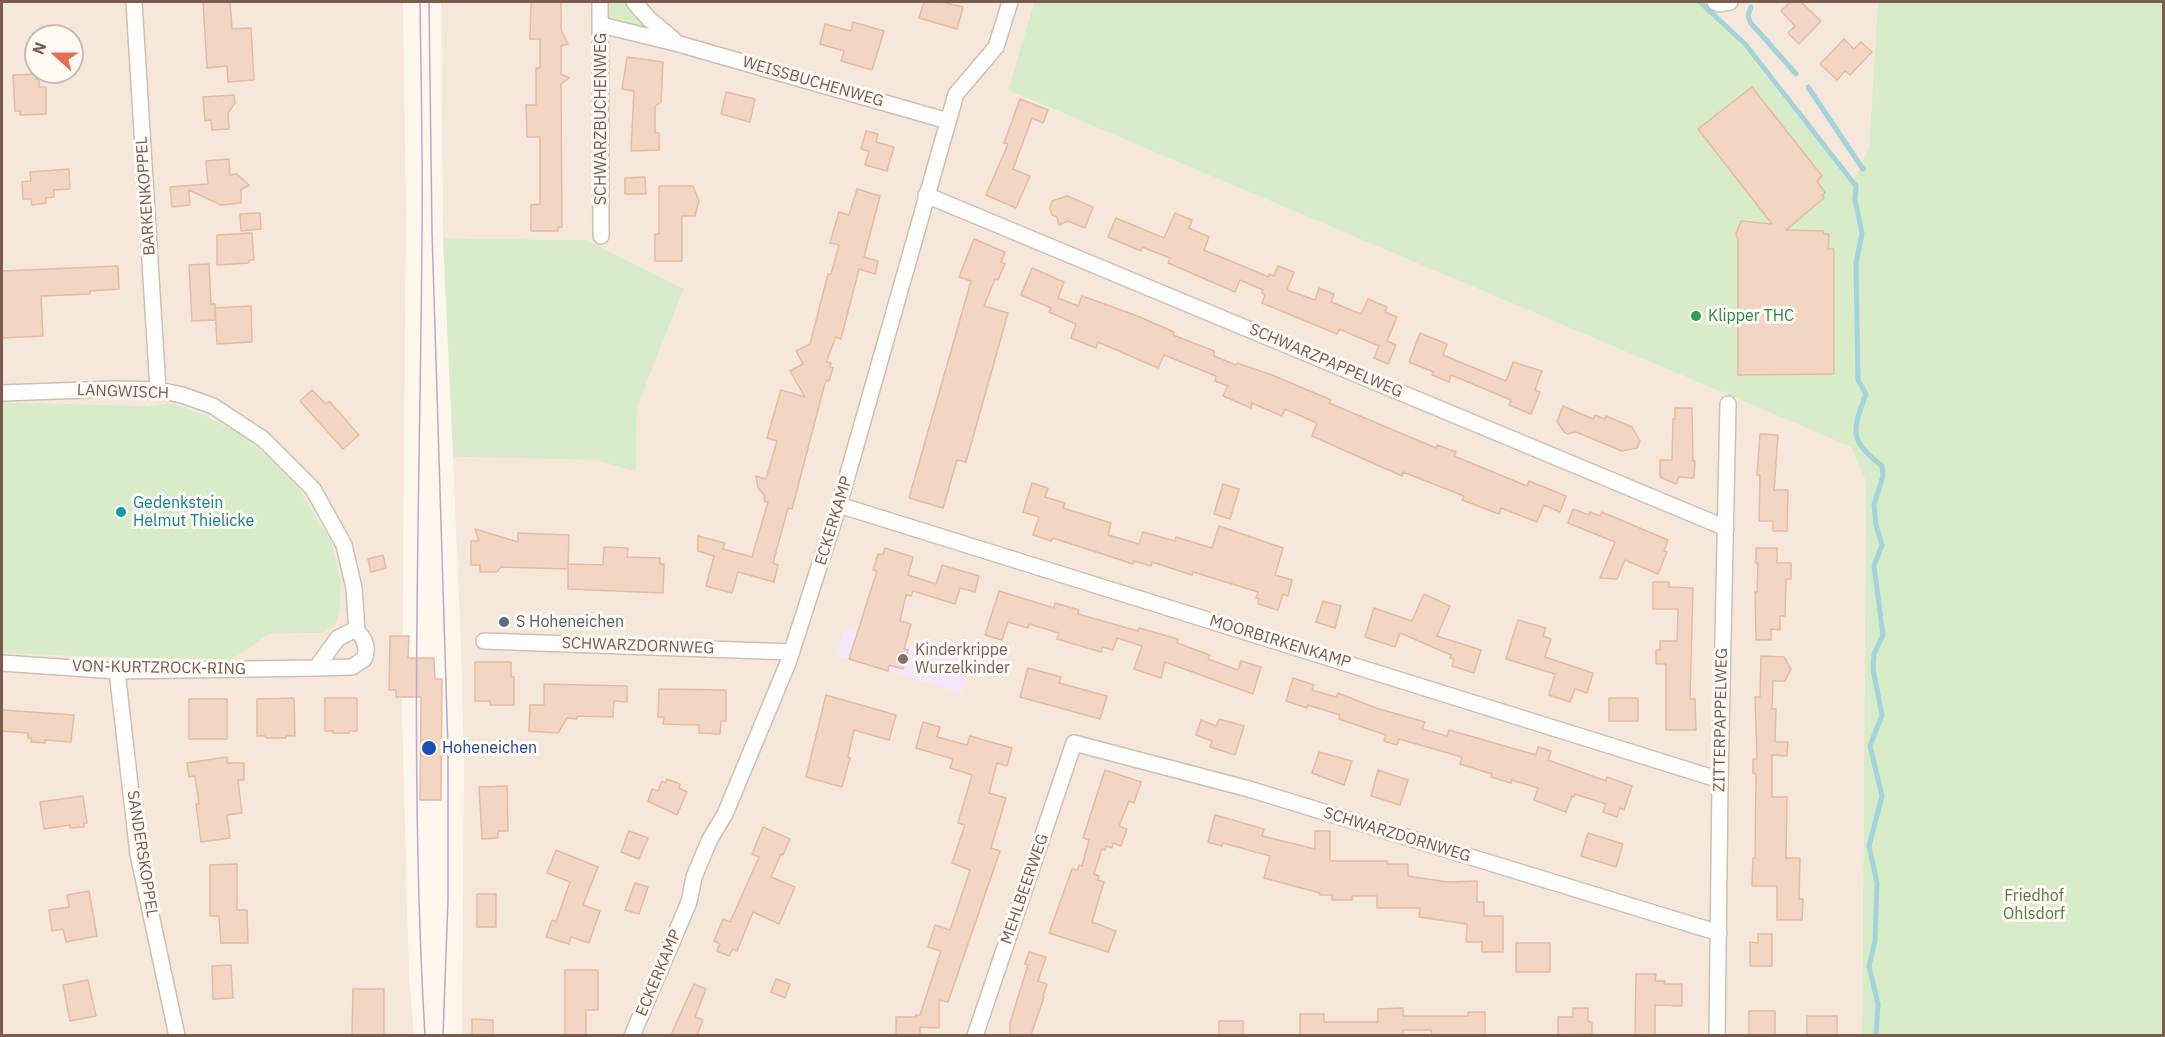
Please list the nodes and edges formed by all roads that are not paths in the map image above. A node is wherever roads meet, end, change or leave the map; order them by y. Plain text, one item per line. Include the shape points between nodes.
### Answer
1 (134, 2) edge
2 (600, 2) edge
3 (634, 2) edge
4 (1010, 2) edge
5 (601, 25) junction
6 (679, 44) junction
7 (948, 121) junction
8 (926, 195) junction
9 (601, 236) dead end
10 (158, 390) junction
11 (2, 393) edge
12 (1728, 404) dead end
13 (839, 505) junction
14 (1726, 528) junction
15 (357, 631) junction
16 (484, 641) dead end
17 (792, 652) junction
18 (2, 663) edge
19 (316, 668) junction
20 (117, 671) junction
21 (1074, 743) joint
22 (1720, 780) junction
23 (1719, 933) junction
24 (177, 1035) edge
25 (632, 1035) edge
26 (975, 1035) edge
27 (1717, 1035) edge

1 - 10 street, BARKENKOPPEL
2 - 5 street, SCHWARZBUCHENWEG
3 - 6 street, WEISSBUCHENWEG
4 - 7 street, ECKERKAMP via 996,47 956,94
5 - 6 street, WEISSBUCHENWEG
5 - 9 street, SCHWARZBUCHENWEG
6 - 7 street, WEISSBUCHENWEG
7 - 8 street, ECKERKAMP
8 - 13 street, ECKERKAMP
8 - 14 street, SCHWARZPAPPELWEG
10 - 11 street, LANGWISCH
10 - 15 street, LANGWISCH via 213,406 263,439 313,489 344,544 354,588
12 - 14 street, ZITTERPAPPELWEG
13 - 17 street, ECKERKAMP
13 - 22 street, MOORBIRKENKAMP
14 - 22 street, ZITTERPAPPELWEG
15 - 19 street via 338,638
15 - 19 street, VON-KURTZROCK-RING via 366,645 364,659 352,667
16 - 17 street, SCHWARZDORNWEG
17 - 25 street, ECKERKAMP via 725,814 710,839
18 - 20 street, VON-KURTZROCK-RING
19 - 20 street, VON-KURTZROCK-RING
20 - 24 street, SANDERSKOPPEL via 138,854
21 - 23 street, SCHWARZDORNWEG via 1249,789
21 - 26 street, MEHLBEERWEG
22 - 23 street, ZITTERPAPPELWEG
23 - 27 street, ZITTERPAPPELWEG

